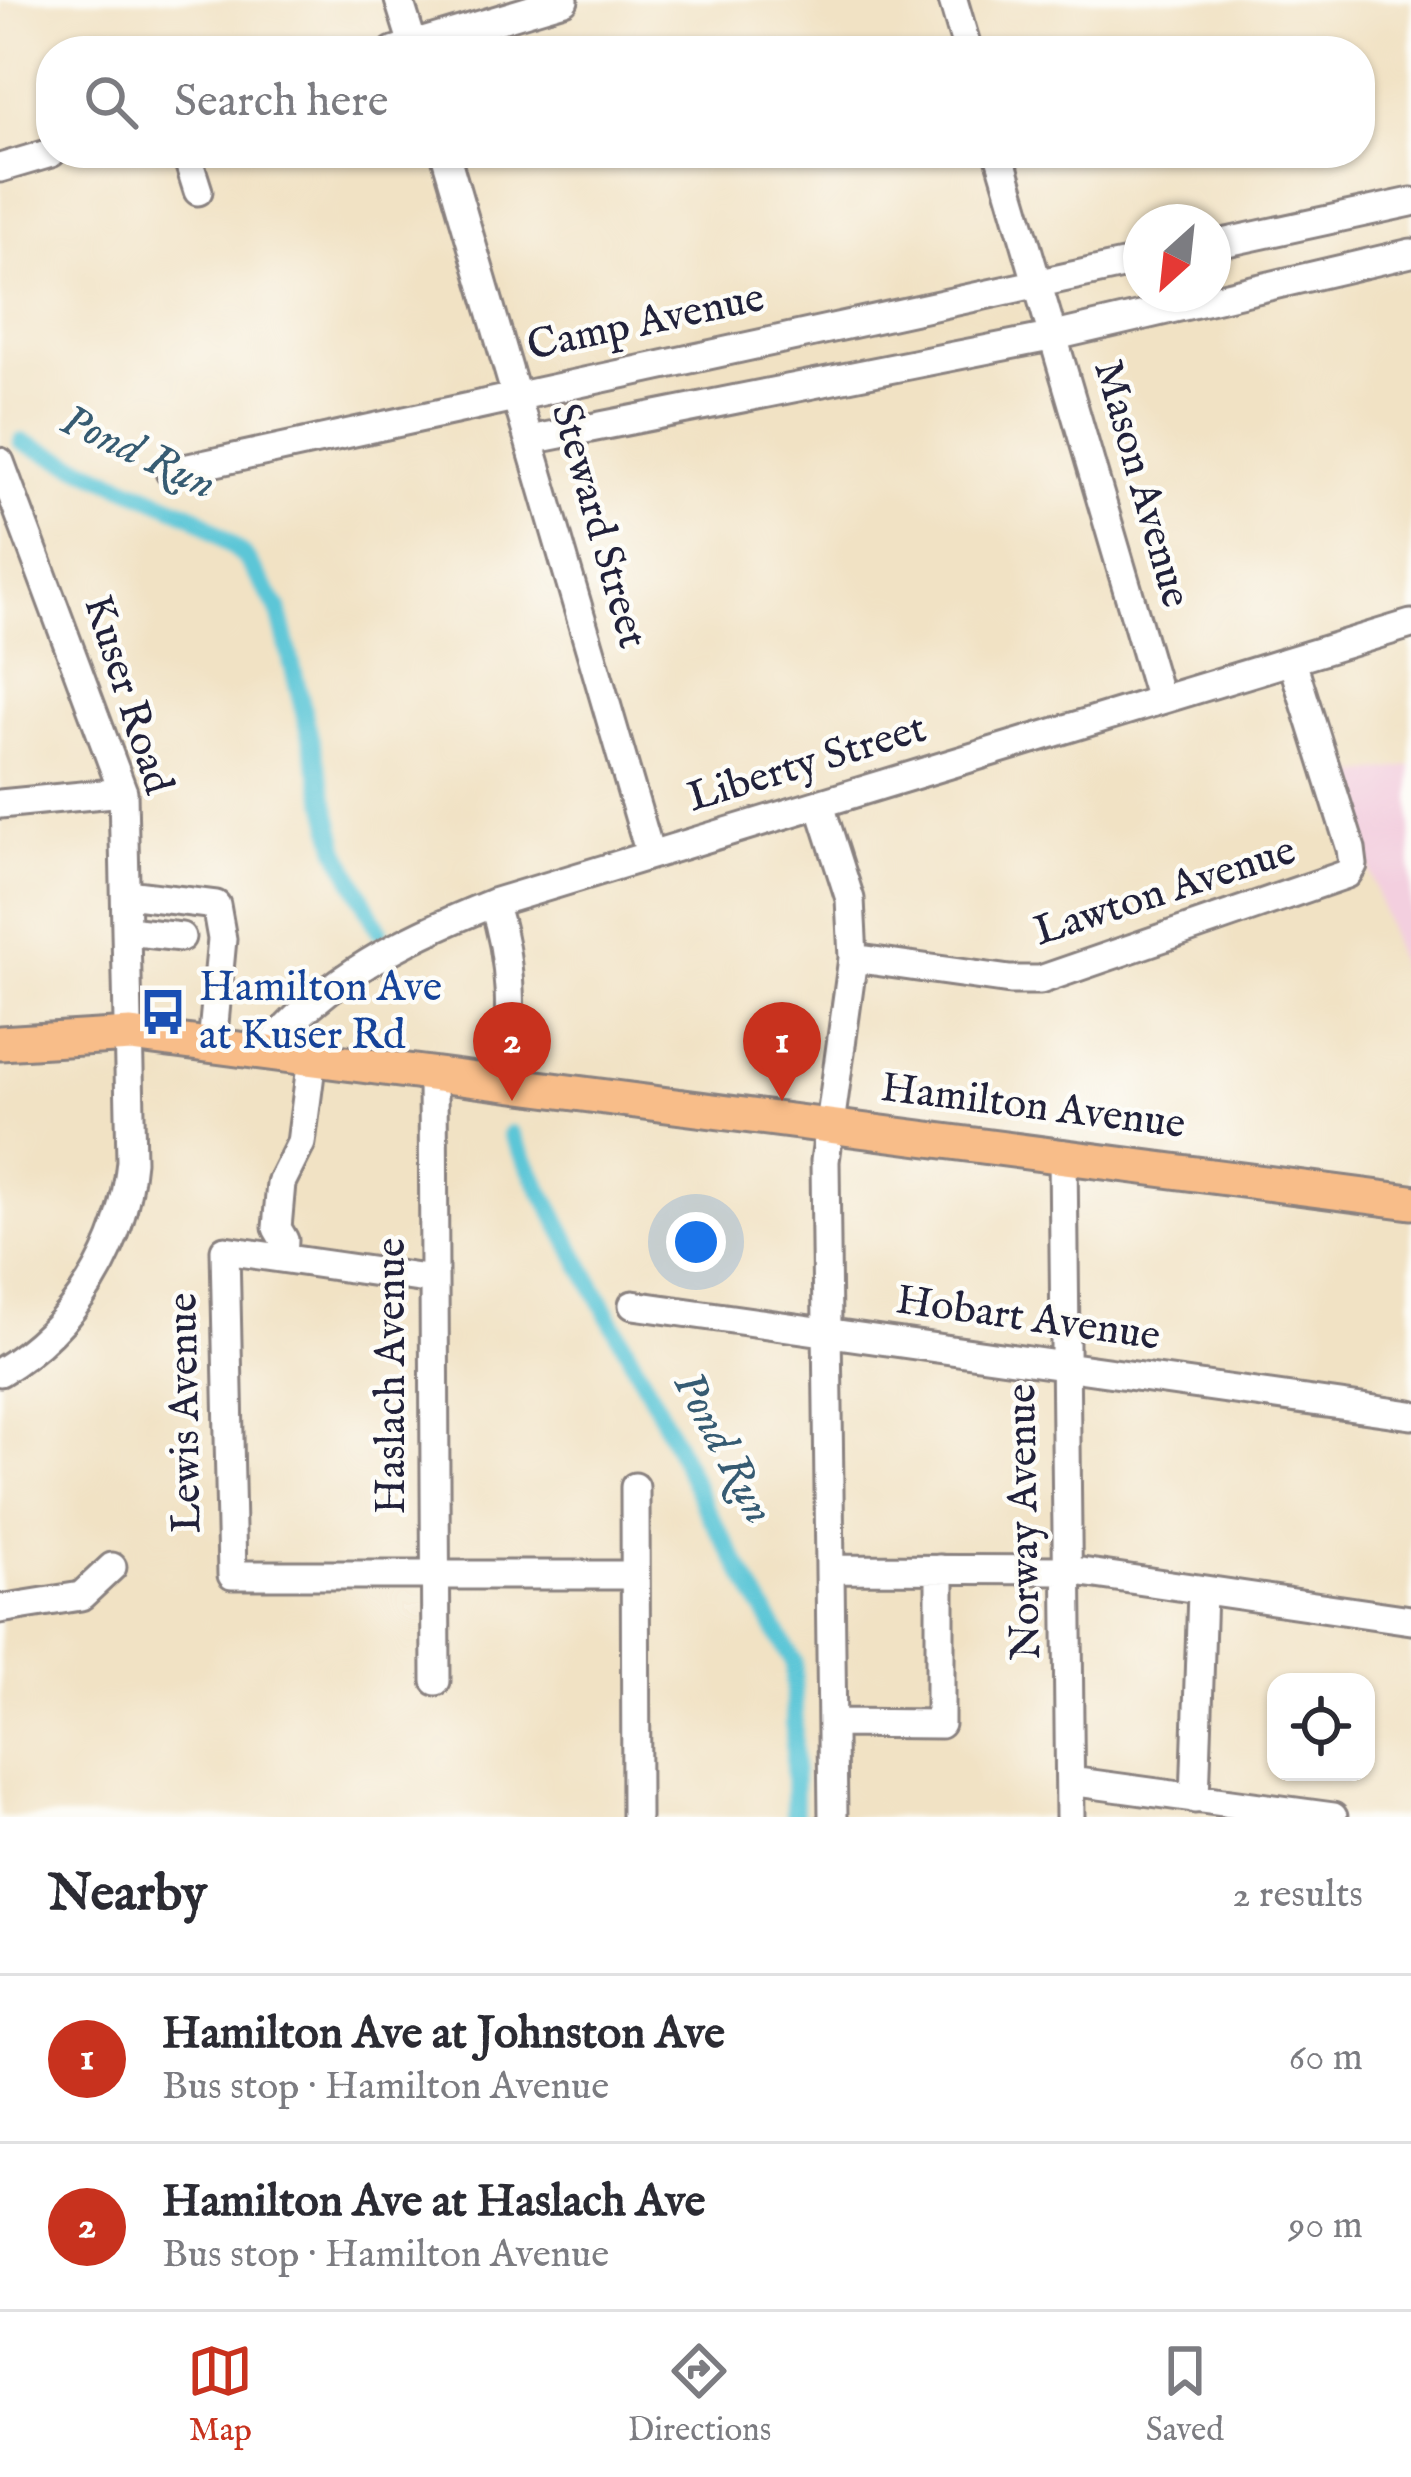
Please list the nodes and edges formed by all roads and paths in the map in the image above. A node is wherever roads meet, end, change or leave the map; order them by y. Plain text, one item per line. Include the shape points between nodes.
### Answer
1 (400, 0) edge
2 (564, 0) edge
3 (953, 0) edge
4 (405, 36) edge
5 (449, 36) edge
6 (964, 36) edge
7 (36, 157) edge
8 (0, 168) edge
9 (191, 168) edge
10 (449, 168) edge
11 (1003, 168) edge
12 (198, 191) dead end
13 (1411, 202) edge
14 (1231, 241) edge
15 (1411, 253) edge
16 (1123, 264) edge
17 (1037, 281) junction
18 (1055, 336) junction
19 (516, 394) junction
20 (530, 440) junction
21 (0, 462) edge
22 (170, 472) dead end
23 (1411, 624) edge
24 (1292, 662) junction
25 (1160, 700) junction
26 (123, 792) junction
27 (0, 804) edge
28 (820, 806) junction
29 (650, 854) junction
30 (127, 894) junction
31 (493, 902) junction
32 (128, 932) junction
33 (181, 937) dead end
34 (853, 958) junction
35 (130, 1035) junction
36 (0, 1042) edge
37 (212, 1045) junction
38 (264, 1053) junction
39 (312, 1058) junction
40 (433, 1072) junction
41 (505, 1081) junction
42 (828, 1127) junction
43 (1063, 1154) junction
44 (1411, 1202) edge
45 (283, 1258) junction
46 (433, 1280) junction
47 (633, 1305) dead end
48 (826, 1333) junction
49 (1065, 1366) junction
50 (0, 1372) edge
51 (1411, 1415) edge
52 (635, 1487) dead end
53 (112, 1568) dead end
54 (830, 1569) junction
55 (940, 1569) junction
56 (1067, 1570) junction
57 (435, 1575) junction
58 (635, 1575) junction
59 (1202, 1592) junction
60 (0, 1609) edge
61 (1411, 1620) edge
62 (436, 1681) dead end
63 (832, 1723) junction
64 (1070, 1780) junction
65 (1195, 1799) junction
66 (1293, 1814) edge
67 (636, 1817) edge
68 (833, 1817) edge
69 (1070, 1817) edge
70 (1334, 1817) edge

1 - 4 street
2 - 5 street
3 - 6 street
7 - 8 street
9 - 12 street
10 - 19 street, Steward Street
11 - 17 street, Mason Avenue
13 - 14 street
15 - 18 street
16 - 17 street, Camp Avenue
17 - 18 street, Mason Avenue
17 - 19 street, Camp Avenue
18 - 20 street
18 - 25 street, Mason Avenue
19 - 20 street, Steward Street
19 - 22 street, Camp Avenue
20 - 29 street, Steward Street
21 - 26 street, Kuser Road
23 - 24 street, Liberty Street
24 - 25 street, Liberty Street
24 - 34 street, Lawton Avenue via 1353,865 1338,880 1040,980
25 - 28 street, Liberty Street
26 - 27 street
26 - 30 street, Kuser Road
28 - 29 street, Liberty Street
28 - 34 street via 850,899
29 - 31 street, Liberty Street
30 - 32 street, Kuser Road
30 - 37 street via 216,905 222,939
31 - 38 street, Liberty Street via 407,940 316,996
31 - 41 street via 506,940
32 - 33 street
32 - 35 street, Kuser Road
34 - 42 street
35 - 36 main road, Hamilton Avenue
35 - 37 main road, Hamilton Avenue
35 - 50 street, Kuser Road via 130,1174 110,1246 72,1311
37 - 38 main road, Hamilton Avenue
38 - 39 main road, Hamilton Avenue
39 - 40 main road, Hamilton Avenue
39 - 45 street via 301,1143 281,1183
40 - 41 main road, Hamilton Avenue
40 - 46 street, Haslach Avenue
41 - 42 main road, Hamilton Avenue
42 - 43 main road, Hamilton Avenue
42 - 48 street
43 - 44 main road, Hamilton Avenue
43 - 49 street, Norway Avenue
45 - 46 street
45 - 57 street, Lewis Avenue via 225,1250 232,1575
46 - 57 street, Haslach Avenue
47 - 48 street, Hobart Avenue
48 - 49 street, Hobart Avenue
48 - 54 street
49 - 51 street, Hobart Avenue
49 - 56 street, Norway Avenue
52 - 58 street
53 - 60 street via 81,1596
54 - 55 street
54 - 63 street
55 - 56 street
55 - 63 street via 940,1724
56 - 59 street
56 - 64 street, Norway Avenue
57 - 58 street
57 - 62 street, Haslach Avenue
58 - 67 street
59 - 61 street
59 - 65 street
63 - 68 street
64 - 65 street
64 - 69 street, Norway Avenue
65 - 66 street
66 - 70 street

